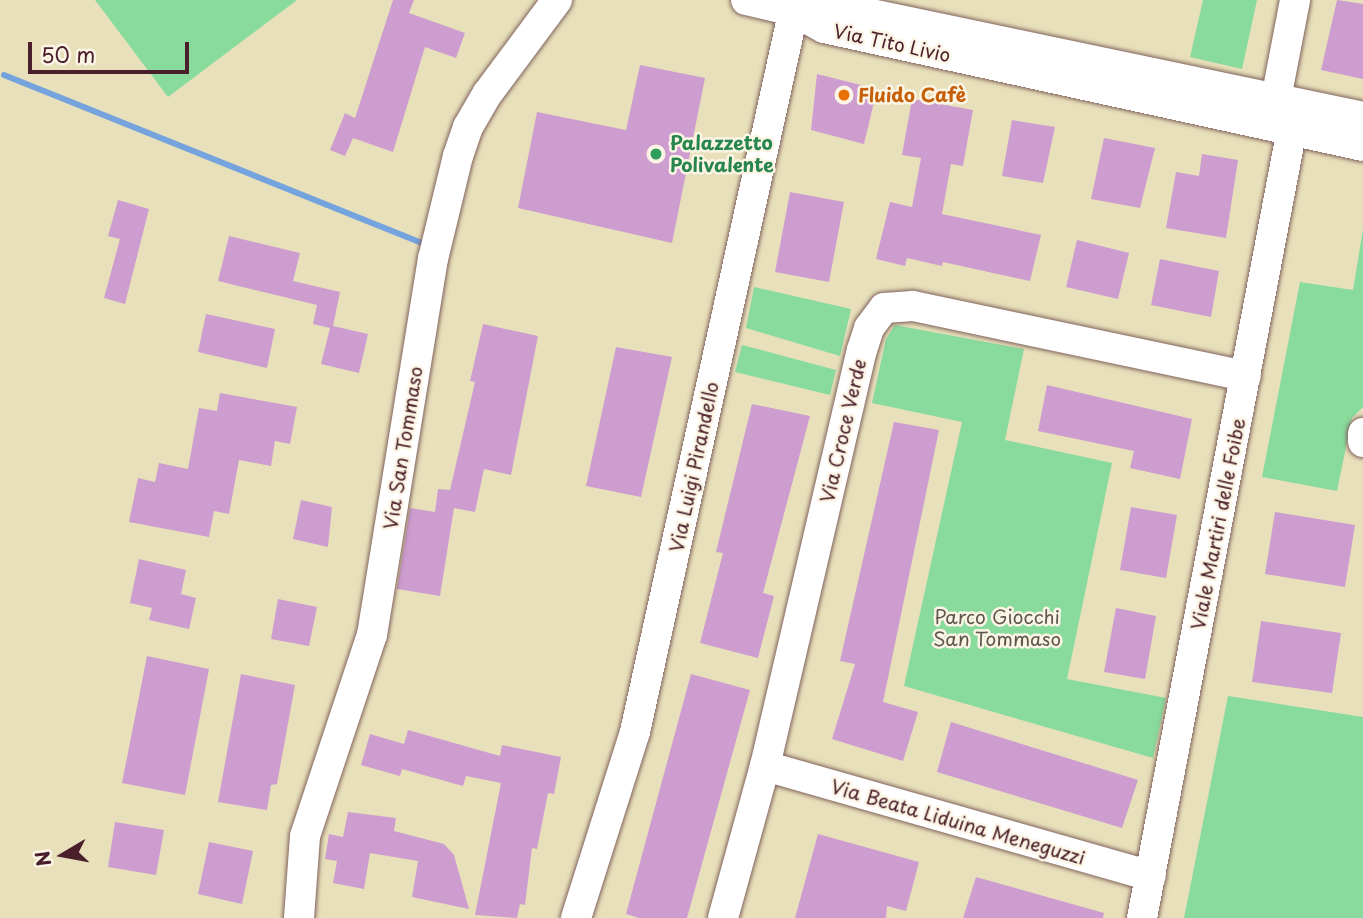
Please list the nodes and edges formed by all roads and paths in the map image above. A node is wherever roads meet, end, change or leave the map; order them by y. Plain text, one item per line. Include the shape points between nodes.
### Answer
1 (557, 0) edge
2 (746, 0) edge
3 (1295, 0) edge
4 (794, 6) edge
5 (1183, 93) junction
6 (1276, 99) junction
7 (1363, 117) edge
8 (1292, 129) junction
9 (1363, 146) edge
10 (1246, 376) junction
11 (1363, 433) edge
12 (1363, 443) edge
13 (765, 766) junction
14 (1151, 876) junction
15 (299, 918) edge
16 (576, 918) edge
17 (723, 918) edge
18 (1142, 918) edge

1 - 15 street, Via San Tommaso via 488,93 458,156 433,259 372,635 305,836
2 - 4 street
3 - 6 street
4 - 5 street, Via Tito Livio via 824,28
4 - 16 street, Via Luigi Pirandello via 635,732
5 - 6 street, Via Tito Livio
5 - 8 street, Via Tito Livio
6 - 7 street, Via Tito Livio
8 - 9 street, Via Tito Livio
8 - 10 street, Viale Martiri delle Foibe
10 - 13 street, Via Croce Verde via 913,306 884,308 869,328 862,350
10 - 14 street, Viale Martiri delle Foibe
11 - 12 street
13 - 14 street, Via Beata Liduina Meneguzzi
13 - 17 street, Via Croce Verde
14 - 18 street, Viale Martiri delle Foibe

